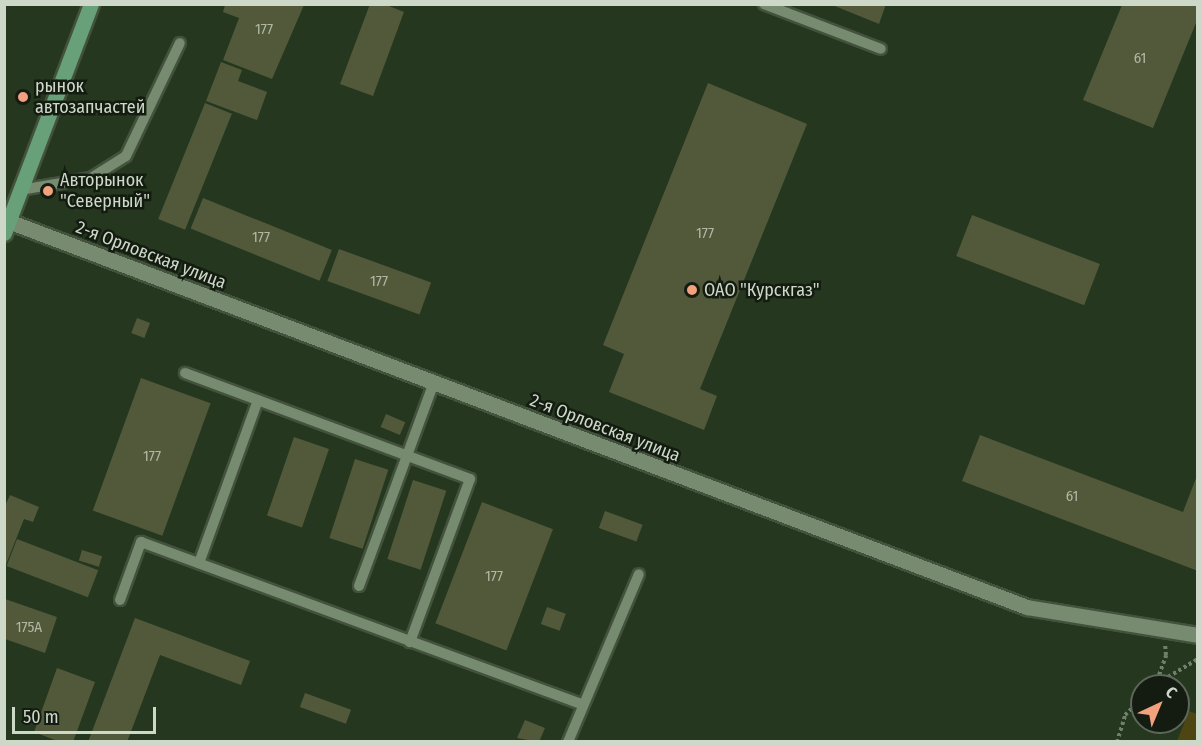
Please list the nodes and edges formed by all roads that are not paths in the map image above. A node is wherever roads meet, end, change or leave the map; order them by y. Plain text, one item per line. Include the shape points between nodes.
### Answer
1 (91, 4) edge
2 (764, 4) edge
3 (180, 43) dead end
4 (881, 50) dead end
5 (20, 190) junction
6 (7, 227) edge
7 (185, 373) dead end
8 (433, 385) junction
9 (258, 400) junction
10 (407, 455) junction
11 (199, 563) junction
12 (639, 574) dead end
13 (359, 586) dead end
14 (120, 600) dead end
15 (1197, 635) edge
16 (410, 642) junction
17 (581, 704) junction
18 (568, 741) edge

1 - 5 main road
2 - 4 lane
3 - 5 lane via 126,156 91,178
5 - 6 main road
6 - 8 street, 2-я Орловская улица
7 - 9 lane
8 - 10 lane
8 - 15 street, 2-я Орловская улица via 1027,608
9 - 10 lane
9 - 11 lane
10 - 13 lane
10 - 16 lane via 470,479
11 - 14 lane via 141,542
11 - 16 lane
12 - 17 lane
16 - 17 lane
17 - 18 lane

